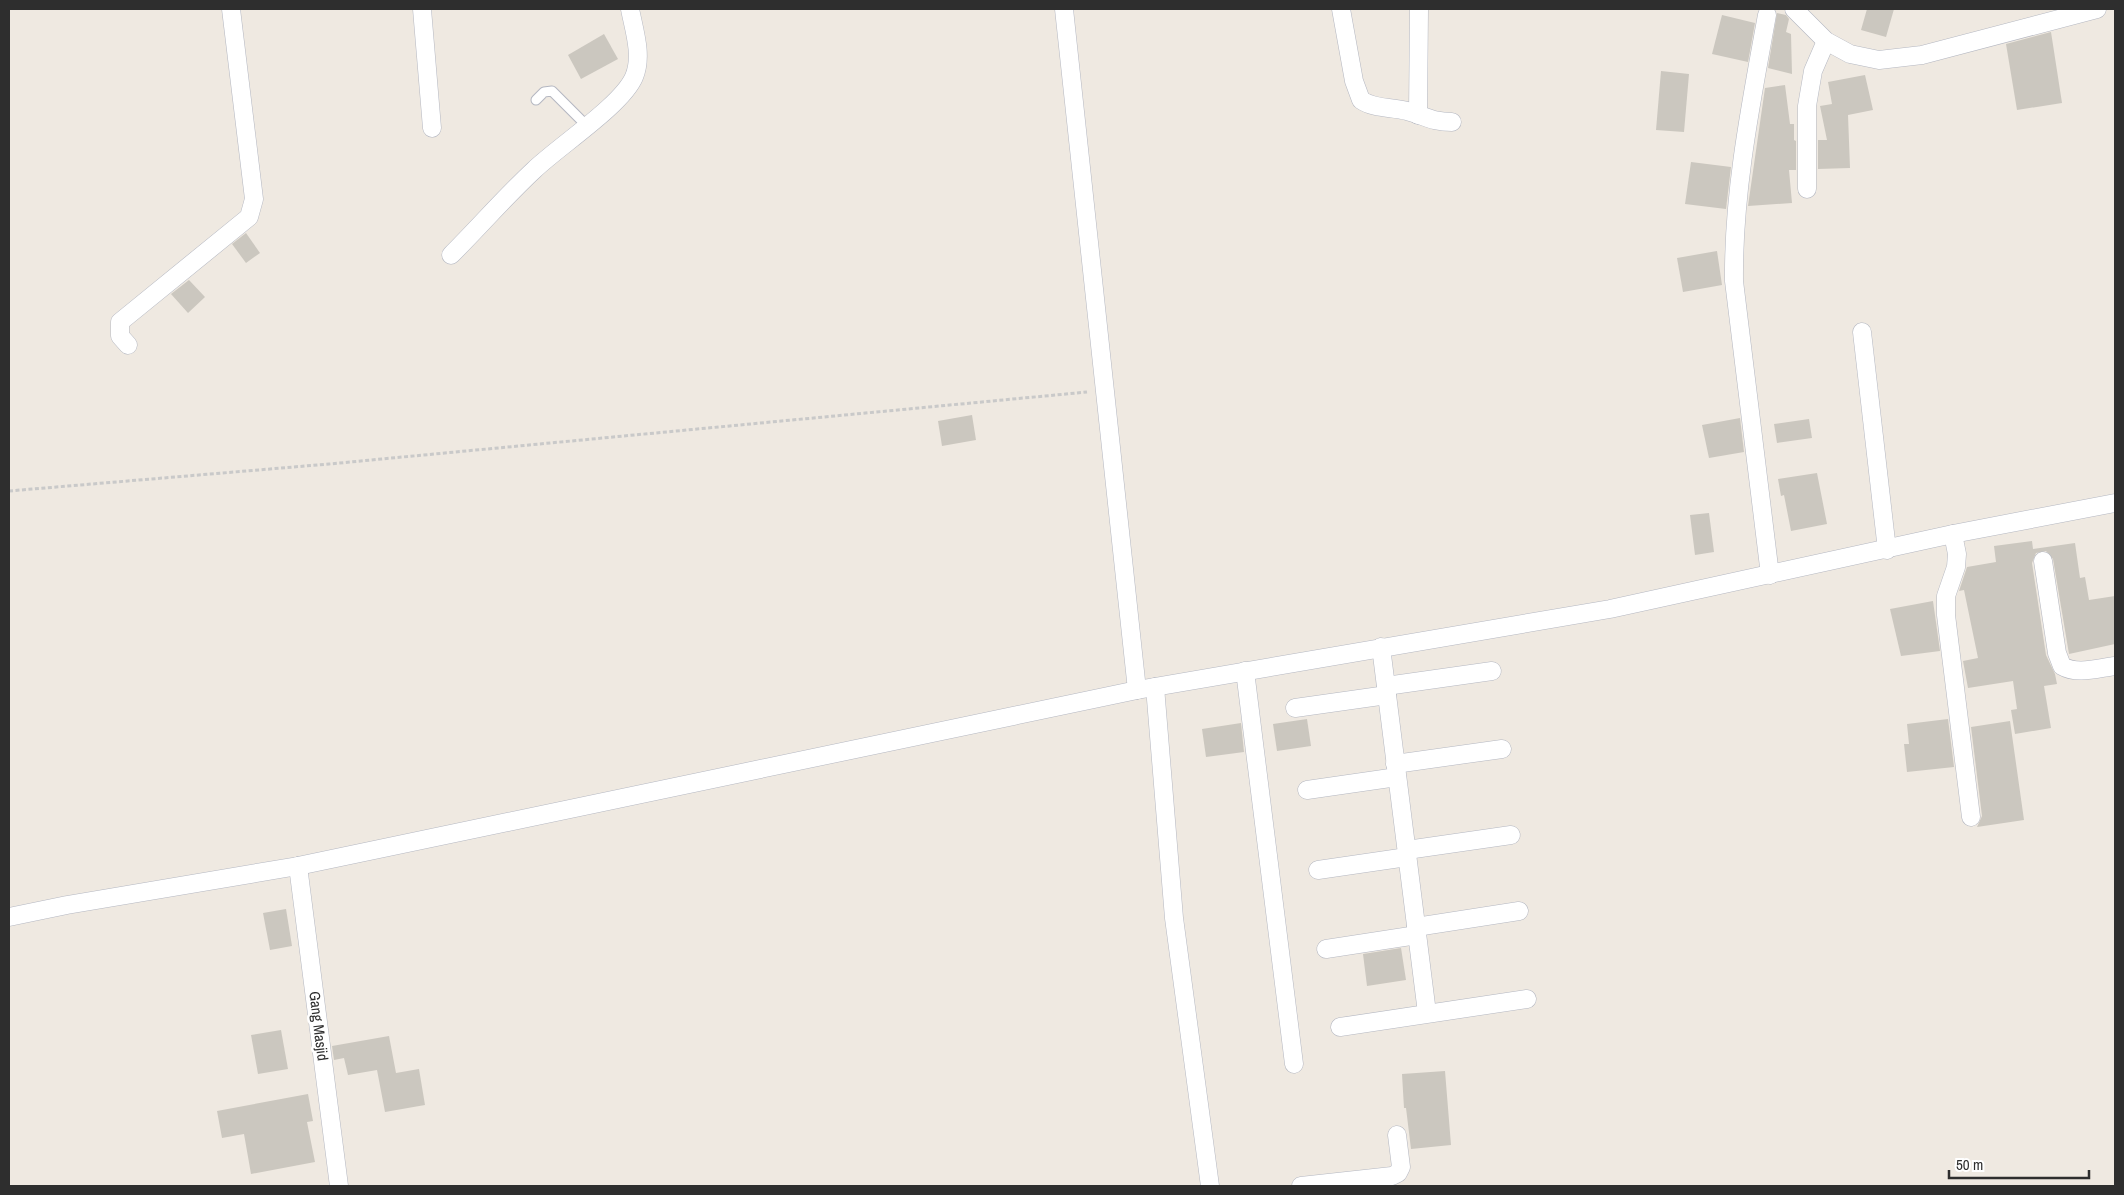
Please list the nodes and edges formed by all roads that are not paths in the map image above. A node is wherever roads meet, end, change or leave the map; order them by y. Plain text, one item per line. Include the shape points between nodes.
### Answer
1 (231, 9) edge
2 (422, 9) edge
3 (630, 9) edge
4 (1064, 9) edge
5 (1341, 9) edge
6 (1419, 9) edge
7 (1794, 9) edge
8 (2096, 9) edge
9 (1768, 16) dead end
10 (1826, 41) junction
11 (536, 100) dead end
12 (1418, 115) junction
13 (1452, 122) dead end
14 (586, 125) junction
15 (432, 128) dead end
16 (1807, 189) dead end
17 (451, 255) dead end
18 (1862, 332) dead end
19 (128, 345) dead end
20 (2115, 503) edge
21 (1953, 534) junction
22 (1887, 550) junction
23 (2043, 560) dead end
24 (1770, 575) junction
25 (1381, 647) junction
26 (2115, 666) edge
27 (1492, 670) dead end
28 (1245, 671) junction
29 (1155, 687) junction
30 (1137, 690) junction
31 (1386, 690) junction
32 (1295, 708) dead end
33 (1502, 748) dead end
34 (1396, 770) junction
35 (1307, 790) dead end
36 (1971, 817) dead end
37 (1511, 834) dead end
38 (1407, 853) junction
39 (298, 869) junction
40 (1318, 870) dead end
41 (1519, 912) dead end
42 (9, 917) edge
43 (1417, 931) junction
44 (1326, 949) dead end
45 (1527, 999) dead end
46 (1427, 1013) junction
47 (1340, 1027) dead end
48 (1294, 1064) dead end
49 (1397, 1135) dead end
50 (338, 1186) edge
51 (1210, 1186) edge
52 (1301, 1186) edge

1 - 19 street via 253,209 249,217 120,322 120,336
2 - 15 street
3 - 14 street via 637,42 638,62 634,76 624,94
4 - 30 street
5 - 12 street via 1354,81 1361,100
6 - 12 street
7 - 10 street
8 - 10 street via 1898,60 1864,58
9 - 24 street via 1736,213 1734,281
10 - 16 street via 1813,71 1807,106
11 - 14 lane via 544,92 552,91
12 - 13 street via 1430,121
14 - 17 street via 534,170
18 - 22 street
20 - 21 street
21 - 22 street
21 - 36 street via 1956,560 1946,596 1946,615
22 - 24 street
23 - 26 street via 2057,654 2062,666 2078,671
24 - 25 street via 1610,610
25 - 28 street
25 - 31 street
27 - 31 street
28 - 29 street
28 - 48 street
29 - 30 street
29 - 51 street via 1174,918
30 - 39 street
31 - 32 street
31 - 34 street
33 - 34 street
34 - 35 street
34 - 38 street
37 - 38 street
38 - 40 street
38 - 43 street
39 - 42 street
39 - 50 street, Gang Masjid
41 - 43 street
43 - 44 street
43 - 46 street
45 - 46 street
46 - 47 street
49 - 52 street via 1401,1167 1398,1173

